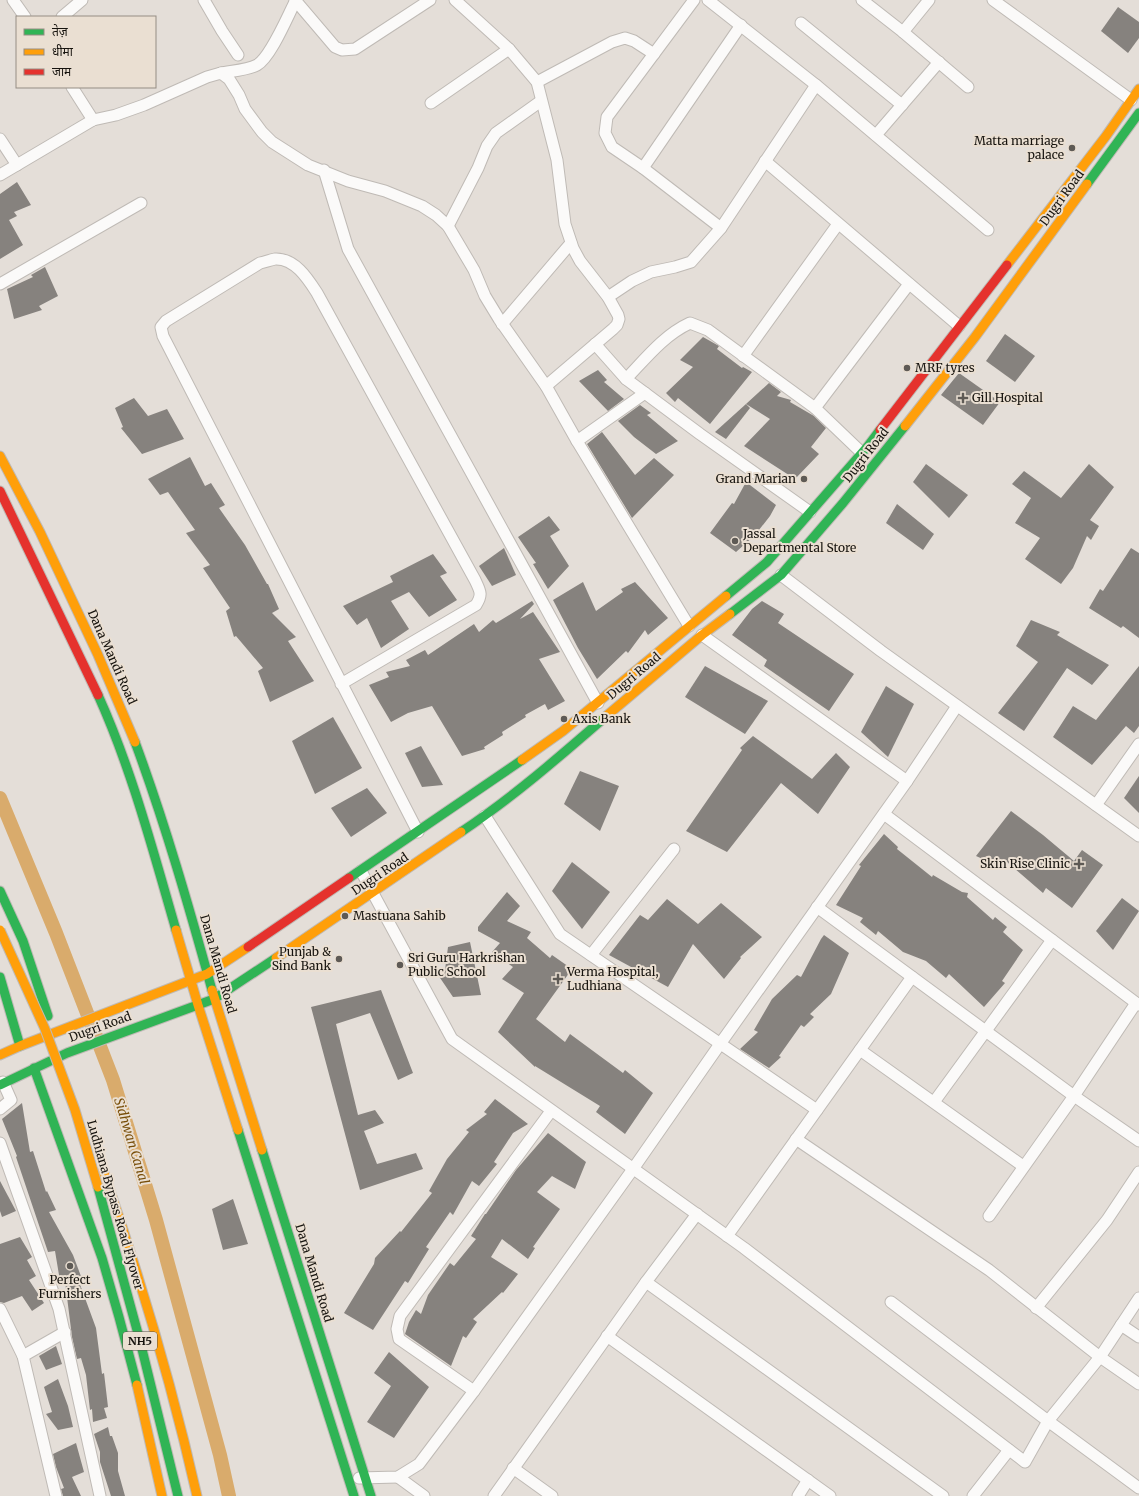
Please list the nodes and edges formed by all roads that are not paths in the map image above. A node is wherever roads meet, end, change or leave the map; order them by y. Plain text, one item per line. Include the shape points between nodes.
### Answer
1 (13, 0) edge
2 (82, 0) edge
3 (204, 0) edge
4 (296, 0) edge
5 (430, 0) edge
6 (456, 0) edge
7 (694, 0) edge
8 (708, 0) edge
9 (862, 0) edge
10 (929, 0) edge
11 (993, 0) edge
12 (23, 16) edge
13 (63, 16) edge
14 (801, 23) dead end
15 (741, 25) junction
16 (903, 32) junction
17 (509, 49) junction
18 (654, 54) junction
19 (238, 55) dead end
20 (939, 62) junction
21 (221, 73) junction
22 (536, 82) junction
23 (816, 85) junction
24 (968, 87) dead end
25 (73, 88) edge
26 (1139, 89) edge
27 (1131, 100) junction
28 (541, 101) junction
29 (431, 103) dead end
30 (902, 105) junction
31 (1139, 113) edge
32 (93, 120) junction
33 (876, 135) junction
34 (0, 139) edge
35 (765, 161) junction
36 (17, 165) junction
37 (643, 168) junction
38 (324, 170) junction
39 (0, 175) edge
40 (141, 203) dead end
41 (838, 224) junction
42 (448, 226) junction
43 (721, 228) junction
44 (988, 230) dead end
45 (571, 243) junction
46 (0, 284) edge
47 (909, 284) junction
48 (608, 297) junction
49 (502, 324) junction
50 (959, 326) junction
51 (595, 344) junction
52 (743, 356) junction
53 (626, 379) junction
54 (546, 386) junction
55 (645, 393) junction
56 (816, 408) junction
57 (577, 441) junction
58 (862, 453) junction
59 (0, 456) edge
60 (0, 491) edge
61 (810, 512) junction
62 (781, 575) junction
63 (689, 626) junction
64 (702, 635) junction
65 (341, 684) junction
66 (598, 703) junction
67 (957, 706) junction
68 (1139, 744) edge
69 (907, 781) junction
70 (1096, 805) junction
71 (884, 814) junction
72 (485, 816) junction
73 (418, 832) junction
74 (1139, 836) edge
75 (674, 849) dead end
76 (361, 871) junction
77 (0, 891) edge
78 (373, 893) junction
79 (817, 907) junction
80 (0, 930) edge
81 (1052, 940) junction
82 (591, 956) junction
83 (207, 974) junction
84 (0, 977) edge
85 (912, 977) junction
86 (191, 981) junction
87 (214, 999) junction
88 (1138, 1004) edge
89 (198, 1005) junction
90 (986, 1031) junction
91 (56, 1032) junction
92 (720, 1044) junction
93 (20, 1046) junction
94 (860, 1050) junction
95 (65, 1054) junction
96 (0, 1055) edge
97 (34, 1068) junction
98 (2, 1083) edge
99 (1074, 1096) junction
100 (934, 1102) junction
101 (0, 1109) edge
102 (817, 1110) junction
103 (551, 1111) junction
104 (796, 1139) junction
105 (1139, 1141) edge
106 (0, 1143) edge
107 (1023, 1166) junction
108 (632, 1169) junction
109 (1139, 1172) edge
110 (696, 1214) junction
111 (989, 1216) dead end
112 (727, 1236) junction
113 (646, 1282) junction
114 (1139, 1298) edge
115 (891, 1302) dead end
116 (1036, 1308) junction
117 (0, 1309) edge
118 (1121, 1325) junction
119 (64, 1332) junction
120 (607, 1336) junction
121 (1139, 1337) edge
122 (23, 1356) junction
123 (1100, 1357) junction
124 (1139, 1384) edge
125 (474, 1391) junction
126 (1048, 1421) junction
127 (1009, 1450) junction
128 (513, 1468) junction
129 (398, 1477) junction
130 (365, 1478) junction
131 (348, 1480) junction
132 (808, 1480) junction
133 (1139, 1488) edge
134 (56, 1496) edge
135 (100, 1496) edge
136 (162, 1496) edge
137 (178, 1496) edge
138 (197, 1496) edge
139 (354, 1496) edge
140 (371, 1496) edge
141 (424, 1496) edge
142 (494, 1496) edge
143 (552, 1496) edge
144 (798, 1496) edge
145 (830, 1496) edge
146 (943, 1496) edge
147 (973, 1496) edge

1 - 12 street
2 - 13 street
3 - 19 street
4 - 5 street via 335,47 342,50 355,49
4 - 21 street via 270,51 258,64
6 - 17 street
7 - 18 street
8 - 15 street
9 - 16 street
10 - 16 street
11 - 27 street
14 - 30 street
15 - 23 street
15 - 37 street
16 - 20 street
17 - 22 street
17 - 29 street
18 - 22 street via 634,40 625,38 612,42
18 - 37 street via 607,117 605,133 612,148
20 - 24 street
20 - 30 street
21 - 32 street via 144,105
21 - 38 street via 229,79 245,109 272,142 308,165
22 - 28 street
23 - 33 street
23 - 35 street
25 - 32 street
26 - 27 main road, Dugri Road
27 - 50 main road, Dugri Road
28 - 42 street via 496,133 487,146
28 - 45 street via 557,160 565,224
30 - 33 street
31 - 62 main road, Dugri Road via 975,337 843,503
32 - 36 street
33 - 44 street
34 - 36 street
35 - 41 street
35 - 43 street
36 - 39 street
37 - 43 street
38 - 42 street via 348,181 385,191 422,206
38 - 66 street via 348,249
40 - 46 street
41 - 47 street
41 - 52 street
42 - 49 street
43 - 48 street via 691,262 650,272
45 - 48 street via 580,261
45 - 49 street
47 - 50 street
47 - 56 street
48 - 51 street via 619,320 613,329
49 - 54 street
50 - 58 main road, Dugri Road
51 - 53 street
51 - 54 street
52 - 53 street via 708,330 690,323 666,337
52 - 56 street
53 - 55 street
54 - 57 street
55 - 57 street
55 - 61 street
56 - 58 street
57 - 63 street
58 - 61 main road, Dugri Road
59 - 83 main road, Dana Mandi Road via 43,539 128,723 155,796
60 - 86 main road via 113,728
61 - 63 main road, Dugri Road via 766,562
62 - 64 main road, Dugri Road
62 - 67 street
63 - 66 main road, Dugri Road
64 - 69 street
64 - 72 main road, Dugri Road via 548,767
65 - 65 street via 163,336 161,327 166,320 260,263 276,259 302,271 317,293 475,580 480,594 476,605
65 - 73 street
66 - 73 main road, Dugri Road via 563,731
67 - 69 street
67 - 70 street
68 - 70 street
69 - 71 street
70 - 74 street
71 - 79 street
71 - 81 street
72 - 78 main road, Dugri Road
72 - 82 street via 560,934
73 - 76 main road, Dugri Road
75 - 82 street
76 - 78 street
76 - 83 main road, Dugri Road
77 - 91 main road
78 - 87 main road, Dugri Road
78 - 103 street via 452,1039
79 - 85 street
79 - 92 street
80 - 137 main road, Ludhiana Bypass Road Flyover / NH5, bridge via 45,1029 75,1110 121,1266
81 - 88 street
81 - 90 street
82 - 92 street
83 - 86 main road, Dugri Road
83 - 87 main road, Dana Mandi Road
84 - 93 main road
85 - 90 street
85 - 94 street
86 - 89 main road
86 - 91 main road, Dugri Road
87 - 89 main road, Dugri Road
87 - 130 main road, Dana Mandi Road
88 - 99 street
89 - 95 main road, Dugri Road
89 - 131 main road
90 - 99 street
90 - 100 street
91 - 93 main road, Dugri Road
91 - 95 main road
92 - 102 street
92 - 108 street
93 - 96 main road, Dugri Road
94 - 100 street
94 - 102 street
95 - 97 main road, Dugri Road
95 - 138 main road via 157,1337 178,1411
97 - 98 main road, Dugri Road
97 - 136 main road via 102,1256 120,1316
98 - 101 street via 11,1100
99 - 105 street
99 - 107 street
100 - 107 street
102 - 104 street
103 - 108 street
103 - 125 street via 400,1316 396,1329 399,1339
104 - 112 street
104 - 116 street via 989,1270
106 - 119 street via 59,1308
107 - 111 street
108 - 110 street
108 - 125 street
109 - 116 street via 1107,1220
110 - 112 street
110 - 113 street
112 - 127 street
113 - 120 street
113 - 146 street
114 - 118 street
115 - 126 street
116 - 123 street
117 - 122 street
118 - 121 street
118 - 123 street
119 - 122 street
119 - 135 street
120 - 128 street
120 - 132 street
122 - 134 street
123 - 124 street
123 - 126 street
125 - 129 street via 419,1464
126 - 127 street via 1025,1462
126 - 133 street
127 - 147 street
128 - 142 street
128 - 143 street
129 - 130 street
129 - 141 street
130 - 131 street
130 - 140 main road, Dana Mandi Road
131 - 139 main road
132 - 144 street
132 - 145 street

